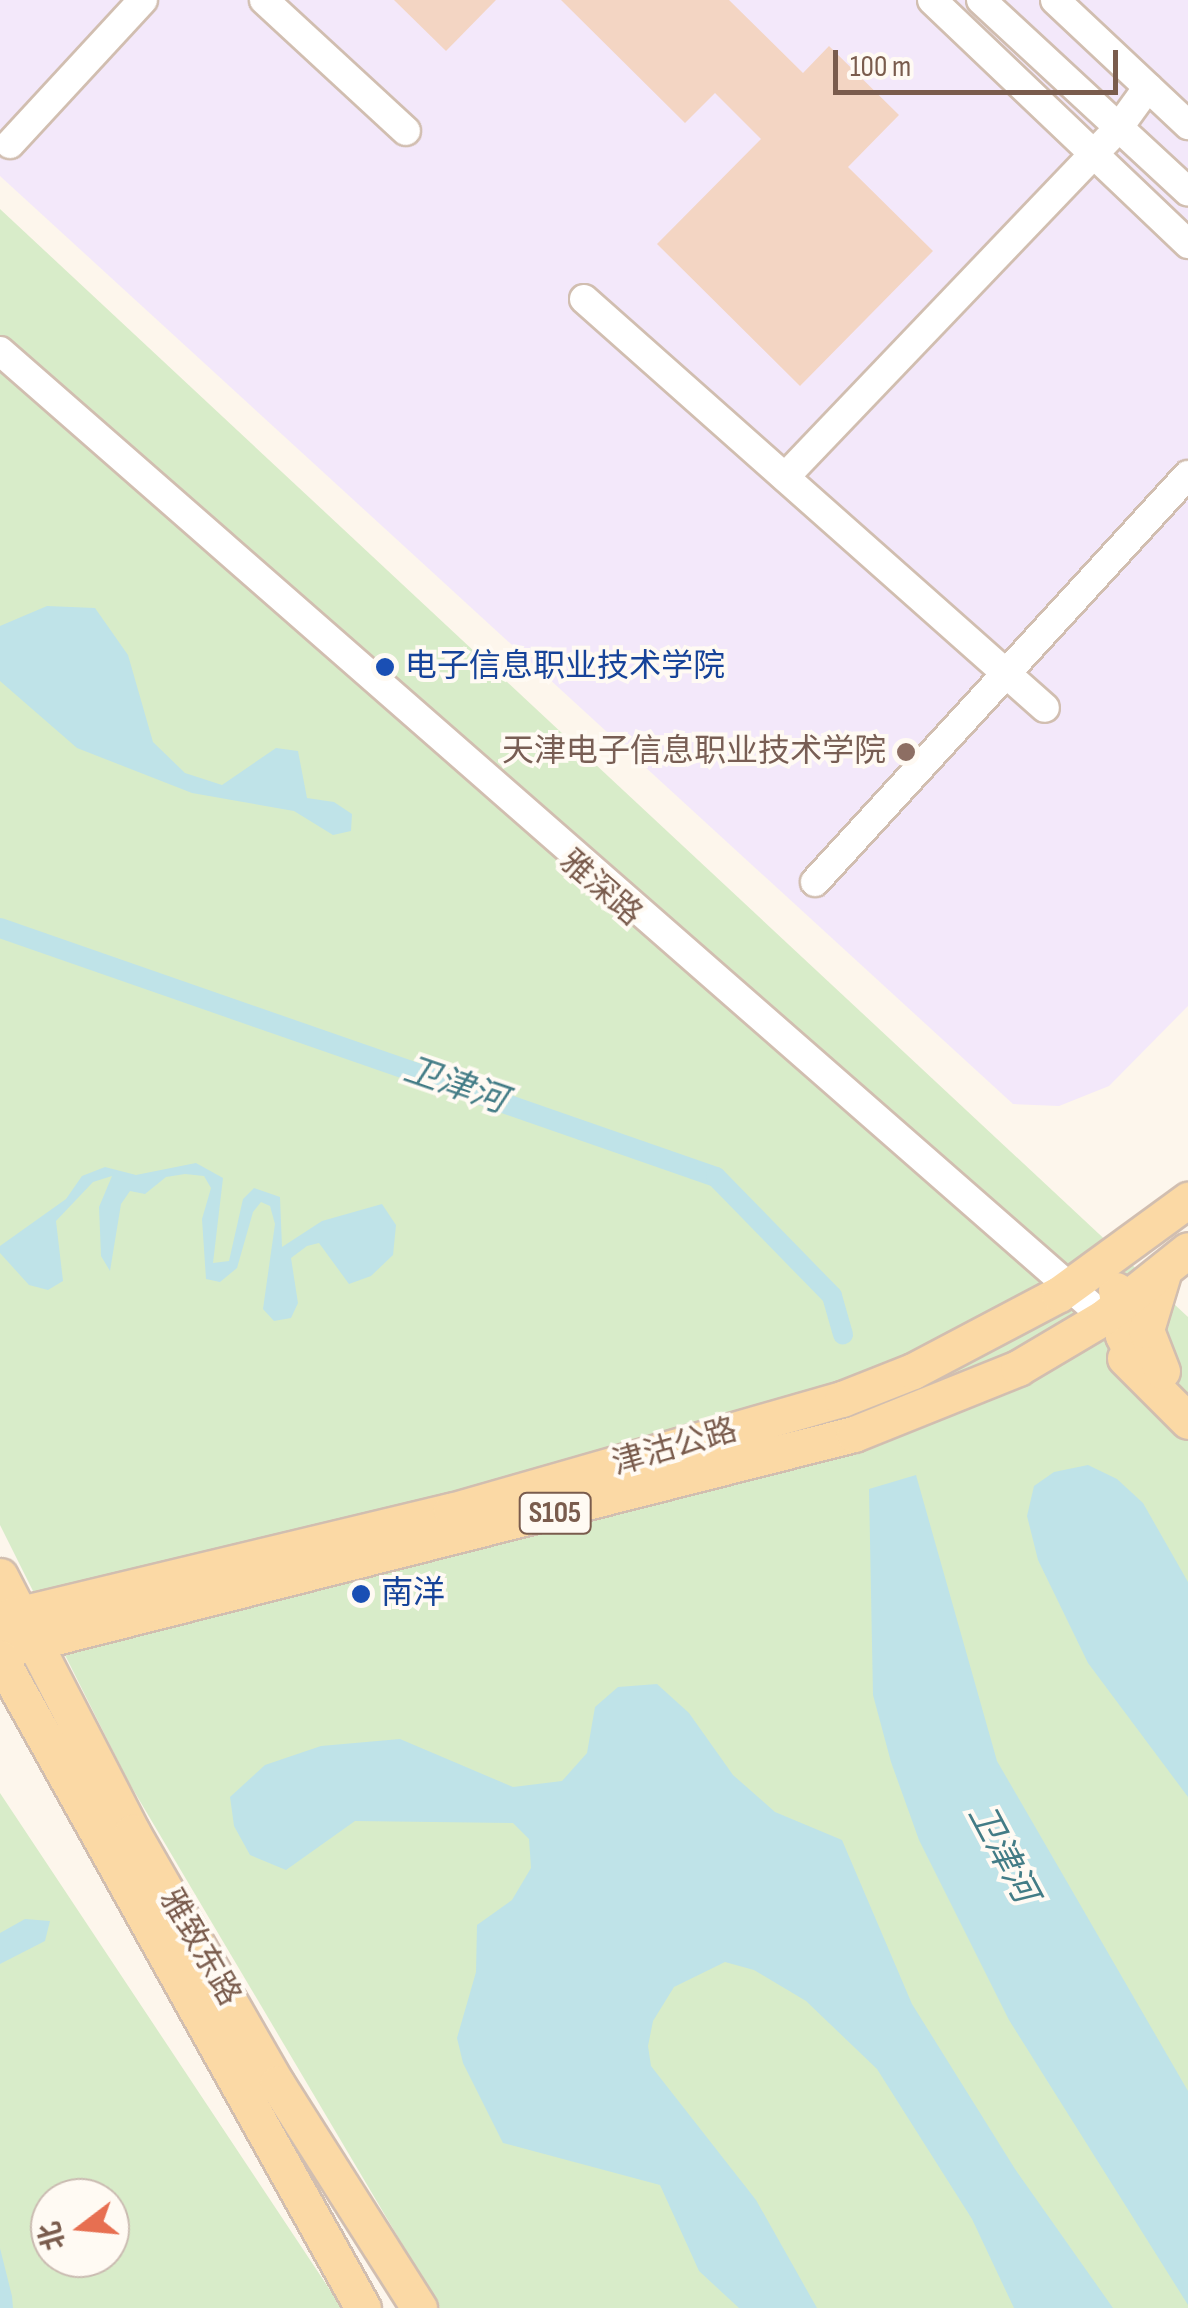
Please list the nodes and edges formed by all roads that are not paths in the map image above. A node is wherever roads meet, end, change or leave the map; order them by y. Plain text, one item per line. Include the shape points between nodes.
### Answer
1 (143, 0) edge
2 (264, 0) edge
3 (932, 0) edge
4 (981, 0) edge
5 (1054, 0) edge
6 (1148, 88) junction
7 (1188, 124) edge
8 (1118, 127) junction
9 (406, 131) dead end
10 (10, 144) dead end
11 (1095, 152) junction
12 (1188, 192) edge
13 (1188, 244) edge
14 (584, 300) dead end
15 (0, 351) edge
16 (0, 370) edge
17 (1188, 475) edge
18 (785, 478) junction
19 (1003, 670) junction
20 (1045, 708) dead end
21 (815, 882) dead end
22 (1188, 1200) edge
23 (1141, 1240) junction
24 (1176, 1260) edge
25 (1066, 1290) junction
26 (1109, 1321) junction
27 (1164, 1384) edge
28 (1188, 1421) edge
29 (0, 1576) edge
30 (10, 1636) edge
31 (363, 2308) edge
32 (419, 2308) edge

1 - 10 street
2 - 9 street
3 - 11 street
4 - 8 street
5 - 6 street
6 - 7 street
6 - 8 street
8 - 11 street
8 - 12 street
11 - 13 street
11 - 18 street
14 - 18 street
15 - 25 street, 雅深路
16 - 25 street, 雅深路
17 - 19 street
18 - 19 street
19 - 20 street
19 - 21 street
22 - 23 main road, 津沽公路 / S105
23 - 25 main road, 津沽公路 / S105
23 - 26 main road via 1118,1280
24 - 26 main road, 津沽公路 / S105
24 - 27 main road via 1146,1330
25 - 26 street, 雅深路
25 - 30 main road, 津沽公路 / S105 via 912,1371 775,1420
26 - 27 main road, 雅深路
26 - 30 main road, 津沽公路 / S105 via 1018,1368 854,1434
27 - 28 main road, 雅深路
29 - 30 main road, 雅致东路
30 - 31 main road, 雅致东路
30 - 32 main road, 雅致东路

